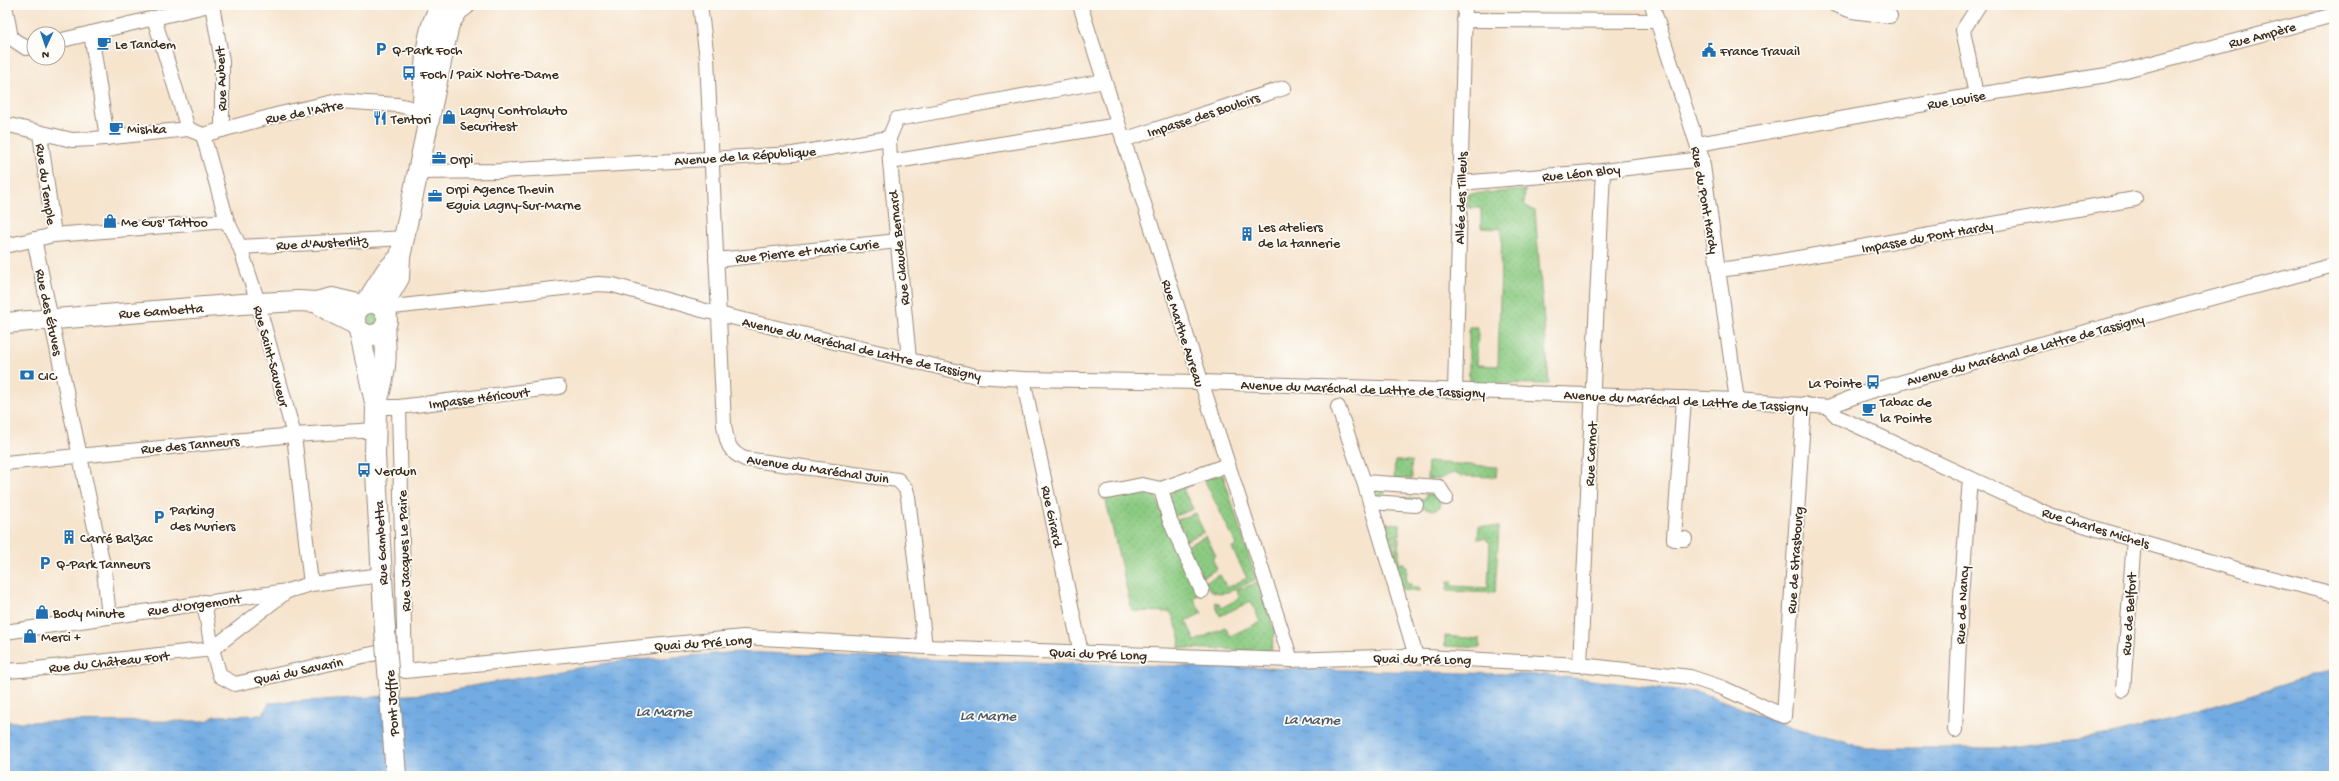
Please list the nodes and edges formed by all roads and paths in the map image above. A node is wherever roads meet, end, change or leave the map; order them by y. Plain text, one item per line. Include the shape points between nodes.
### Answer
1 (5, 5) edge
2 (211, 5) edge
3 (442, 5) edge
4 (465, 5) edge
5 (700, 5) edge
6 (1080, 5) edge
7 (1465, 5) edge
8 (1652, 5) edge
9 (1835, 5) edge
10 (1980, 5) edge
11 (2334, 15) edge
12 (1890, 16) dead end
13 (154, 18) junction
14 (1464, 20) junction
15 (1658, 21) junction
16 (92, 33) junction
17 (66, 39) edge
18 (2213, 47) joint
19 (26, 48) edge
20 (1104, 81) junction
21 (1284, 88) dead end
22 (1976, 95) junction
23 (422, 112) junction
24 (9, 125) dead end
25 (1118, 125) junction
26 (188, 129) junction
27 (222, 130) junction
28 (40, 134) junction
29 (203, 135) junction
30 (107, 138) junction
31 (889, 138) junction
32 (1122, 140) junction
33 (423, 144) junction
34 (1698, 144) junction
35 (712, 158) junction
36 (1702, 159) junction
37 (890, 162) junction
38 (1603, 171) junction
39 (418, 172) junction
40 (1460, 184) junction
41 (2135, 199) dead end
42 (227, 221) junction
43 (54, 235) junction
44 (405, 238) junction
45 (34, 239) junction
46 (898, 241) junction
47 (5, 246) edge
48 (240, 247) junction
49 (716, 260) junction
50 (2334, 265) edge
51 (1718, 270) junction
52 (316, 302) junction
53 (258, 304) junction
54 (374, 306) junction
55 (720, 314) junction
56 (53, 318) junction
57 (5, 323) edge
58 (357, 327) junction
59 (384, 329) junction
60 (909, 359) junction
61 (1023, 380) junction
62 (1200, 382) junction
63 (558, 388) dead end
64 (1456, 391) junction
65 (1592, 395) junction
66 (1684, 398) junction
67 (1737, 400) junction
68 (1804, 404) junction
69 (376, 407) junction
70 (399, 407) junction
71 (1338, 407) dead end
72 (1828, 407) junction
73 (376, 430) junction
74 (294, 434) junction
75 (80, 455) junction
76 (5, 463) edge
77 (1227, 465) junction
78 (1970, 479) junction
79 (1364, 482) junction
80 (1161, 489) junction
81 (1107, 492) dead end
82 (1446, 498) dead end
83 (1370, 502) junction
84 (1416, 505) dead end
85 (1685, 539) dead end
86 (2134, 539) junction
87 (382, 575) junction
88 (311, 584) junction
89 (287, 591) junction
90 (1202, 591) dead end
91 (2334, 594) edge
92 (204, 602) junction
93 (109, 617) junction
94 (385, 630) joint
95 (5, 632) edge
96 (406, 646) junction
97 (925, 647) junction
98 (212, 649) junction
99 (1081, 653) junction
100 (1416, 656) junction
101 (1291, 660) junction
102 (1580, 665) junction
103 (5, 671) edge
104 (405, 671) joint
105 (2123, 690) dead end
106 (1784, 716) joint
107 (1955, 730) dead end
108 (396, 776) edge

1 - 19 street via 11,38
2 - 13 street
2 - 27 street, Rue Aubert via 222,61
3 - 23 main road via 431,31 425,64
4 - 33 main road via 458,10 449,24
5 - 35 street, Avenue du Maréchal Juin via 705,30
6 - 20 street, Rue Marthe Aureau
7 - 14 street, Allée des Tilleuls
8 - 15 street, Rue du Pont Hardy
9 - 12 street via 1852,11
10 - 22 street via 1963,30
11 - 18 street, Rue Ampère
13 - 16 street
13 - 26 street
14 - 15 street
14 - 40 street, Allée des Tilleuls
15 - 34 street, Rue du Pont Hardy
16 - 17 street
16 - 30 street
18 - 22 street, Rue Louise via 2108,75
20 - 25 street, Rue Marthe Aureau
20 - 31 street via 906,116 897,119
21 - 32 street, Impasse des Bouloirs
22 - 34 street, Rue Louise
23 - 27 street, Rue de l'Aître via 398,105 338,101
23 - 33 main road
24 - 28 street
25 - 32 street, Rue Marthe Aureau
25 - 37 street
26 - 29 street
26 - 30 street
27 - 29 street, Rue de l'Aître
28 - 30 street via 72,140
28 - 43 street, Rue du Temple
29 - 42 street, Rue Saint-Sauveur
31 - 35 street, Avenue de la République via 793,154
31 - 37 street, Rue Claude Bernard
32 - 62 street, Rue Marthe Aureau
33 - 39 main road
34 - 36 street, Rue du Pont Hardy
35 - 39 street, Avenue de la République via 500,171
35 - 49 street, Avenue du Maréchal Juin
36 - 38 street, Rue Léon Bloy
36 - 51 street, Rue du Pont Hardy
37 - 46 street, Rue Claude Bernard
38 - 40 street, Rue Léon Bloy
38 - 65 street, Rue Carnot
39 - 44 main road
40 - 64 street, Allée des Tilleuls
41 - 51 street, Impasse du Pont Hardy via 1772,263
42 - 43 street
42 - 48 street, Rue Saint-Sauveur
43 - 45 street
44 - 48 street, Rue d'Austerlitz
44 - 54 main road via 398,278
45 - 47 street
45 - 56 street, Rue des Étuves
46 - 49 street, Rue Pierre et Marie Curie
46 - 60 street, Rue Claude Bernard
48 - 53 street, Rue Saint-Sauveur
49 - 55 street, Avenue du Maréchal Juin
50 - 72 street, Avenue du Maréchal de Lattre de Tassigny via 1959,366 1864,393
51 - 67 street, Rue du Pont Hardy
52 - 53 main road, Rue Gambetta
52 - 54 main road, Rue Gambetta via 332,298
52 - 58 main road
53 - 56 main road, Rue Gambetta
53 - 74 street, Rue Saint-Sauveur
54 - 55 street, Avenue du Maréchal de Lattre de Tassigny via 598,284 613,285
54 - 58 main road via 355,313
54 - 59 main road via 388,321
55 - 60 street, Avenue du Maréchal de Lattre de Tassigny
55 - 97 street, Avenue du Maréchal Juin via 724,424 727,446 734,454 745,459 898,480 906,489
56 - 57 main road, Rue Gambetta
56 - 75 street, Rue des Étuves
58 - 59 main road via 370,335 378,334
58 - 69 main road, Rue Gambetta
59 - 69 main road, Rue Gambetta via 387,355
60 - 61 street, Avenue du Maréchal de Lattre de Tassigny via 976,376
61 - 62 street, Avenue du Maréchal de Lattre de Tassigny
61 - 99 street, Rue Girard
62 - 64 street, Avenue du Maréchal de Lattre de Tassigny
62 - 77 street, Rue Marthe Aureau
63 - 70 street, Impasse Héricourt
64 - 65 street, Avenue du Maréchal de Lattre de Tassigny
65 - 66 street, Avenue du Maréchal de Lattre de Tassigny
65 - 102 street, Rue Carnot
66 - 67 street, Avenue du Maréchal de Lattre de Tassigny
66 - 85 street via 1674,539
67 - 68 street, Avenue du Maréchal de Lattre de Tassigny
68 - 72 street, Avenue du Maréchal de Lattre de Tassigny
68 - 106 street, Rue de Strasbourg
69 - 70 street, Impasse Héricourt
69 - 73 main road, Rue Gambetta
70 - 96 street, Rue Jacques Le Paire
71 - 79 street
72 - 78 street, Rue Charles Michels via 1838,417
73 - 74 street, Rue des Tanneurs
73 - 87 main road, Rue Gambetta
74 - 75 street, Rue des Tanneurs
74 - 88 street, Rue Saint-Sauveur
75 - 76 street, Rue des Tanneurs
75 - 93 street, Rue des Étuves via 104,570
77 - 80 street
77 - 101 street, Rue Marthe Aureau
78 - 86 street, Rue Charles Michels via 2052,516
78 - 107 street, Rue de Nancy via 1961,596
79 - 82 street via 1439,487
79 - 83 street
80 - 81 street via 1142,485
80 - 90 street via 1170,521
83 - 84 street
83 - 100 street
86 - 91 street, Rue Charles Michels
86 - 105 street, Rue de Belfort
87 - 88 street, Rue d'Orgemont
87 - 94 main road, Rue Gambetta
88 - 89 street, Rue d'Orgemont
89 - 92 street, Rue d'Orgemont
89 - 98 street
92 - 93 street, Rue d'Orgemont
92 - 98 street, Quai du Savarin
93 - 95 street, Rue d'Orgemont
94 - 108 main road, Pont Joffre, bridge
96 - 98 street, Quai du Savarin via 235,684 220,676
96 - 104 street, Rue Jacques Le Paire
97 - 99 street, Quai du Pré Long
97 - 104 street, Quai du Pré Long via 744,637
98 - 103 street, Rue du Château Fort
99 - 101 street, Quai du Pré Long
100 - 101 street, Quai du Pré Long
100 - 102 street, Quai du Pré Long
102 - 106 street, Quai du Pré Long via 1690,677 1723,688

